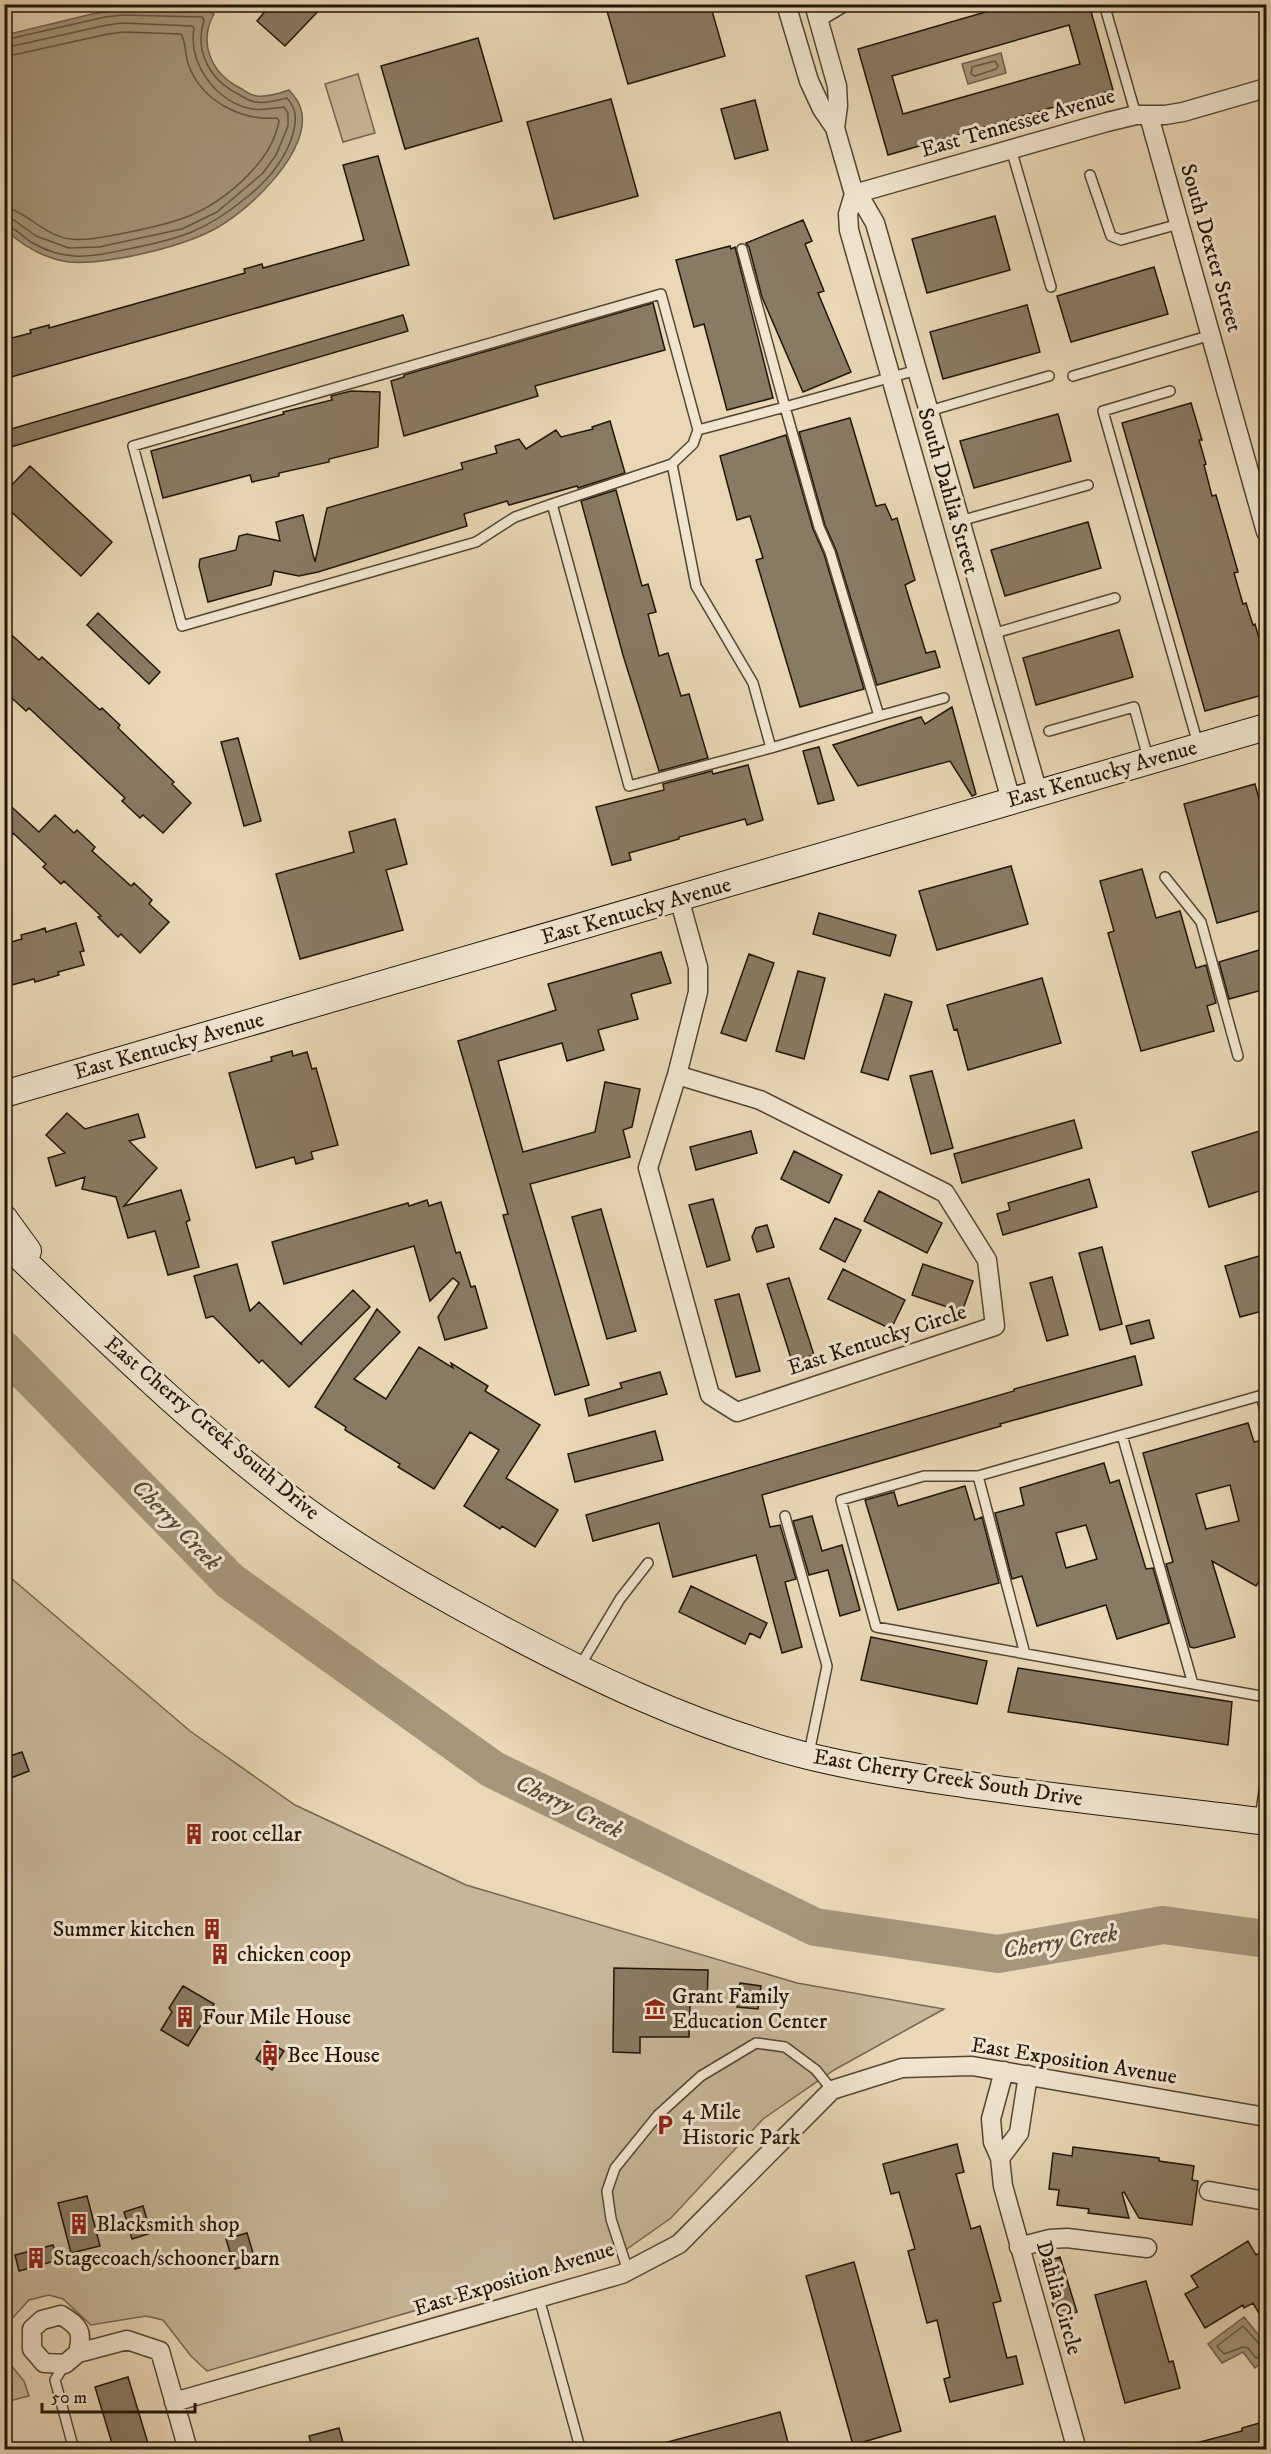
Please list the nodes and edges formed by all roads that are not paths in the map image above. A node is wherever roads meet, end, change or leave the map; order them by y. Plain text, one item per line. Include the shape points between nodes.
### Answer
1 (786, 4) edge
2 (849, 4) edge
3 (1104, 4) edge
4 (817, 13) edge
5 (1266, 88) edge
6 (1142, 115) junction
7 (835, 128) junction
8 (1011, 149) junction
9 (1090, 175) dead end
10 (854, 195) junction
11 (1179, 224) junction
12 (742, 249) dead end
13 (1051, 287) dead end
14 (1211, 335) junction
15 (917, 370) junction
16 (1049, 376) dead end
17 (1073, 376) dead end
18 (891, 377) junction
19 (1170, 391) dead end
20 (785, 407) junction
21 (928, 411) junction
22 (698, 430) junction
23 (672, 464) junction
24 (1088, 485) dead end
25 (552, 504) junction
26 (960, 521) junction
27 (1266, 532) edge
28 (1115, 598) dead end
29 (992, 634) junction
30 (944, 698) dead end
31 (879, 716) junction
32 (1266, 727) edge
33 (1049, 731) dead end
34 (1198, 747) junction
35 (771, 748) junction
36 (1149, 761) junction
37 (1038, 793) junction
38 (1011, 800) junction
39 (1165, 877) dead end
40 (679, 898) junction
41 (1238, 1056) dead end
42 (677, 1075) junction
43 (4, 1094) edge
44 (4, 1218) edge
45 (4, 1242) edge
46 (56, 1291) junction
47 (1264, 1395) edge
48 (1266, 1415) edge
49 (1122, 1435) junction
50 (978, 1476) junction
51 (785, 1516) dead end
52 (648, 1563) dead end
53 (1025, 1654) junction
54 (579, 1668) junction
55 (1192, 1684) junction
56 (1266, 1697) edge
57 (809, 1756) junction
58 (1266, 1778) edge
59 (1264, 1822) edge
60 (1004, 2071) junction
61 (1028, 2075) junction
62 (832, 2090) junction
63 (1266, 2117) edge
64 (1000, 2158) junction
65 (1209, 2191) dead end
66 (1266, 2201) edge
67 (1019, 2247) junction
68 (1147, 2248) dead end
69 (628, 2271) junction
70 (539, 2298) junction
71 (71, 2358) joint
72 (174, 2402) junction
73 (74, 2450) edge
74 (188, 2450) edge
75 (579, 2450) edge
76 (1077, 2450) edge

1 - 7 street, South Dahlia Street via 813,92
2 - 4 lane
3 - 6 lane, South Dexter Street
4 - 7 street, South Dahlia Street via 837,86
5 - 6 street, East Tennessee Avenue via 1183,112
6 - 8 street, East Tennessee Avenue
6 - 11 street, South Dexter Street
7 - 10 street, South Dahlia Street
8 - 10 street, East Tennessee Avenue
8 - 13 lane
9 - 11 lane via 1111,236 1121,240
10 - 15 street, South Dahlia Street via 875,223
10 - 18 street, South Dahlia Street via 848,214 849,230
11 - 14 street, South Dexter Street
12 - 20 lane
14 - 17 lane
14 - 27 street, South Dexter Street
15 - 18 lane
15 - 21 street, South Dahlia Street
16 - 21 lane
18 - 20 lane
18 - 38 street, South Dahlia Street
19 - 34 lane via 1103,411
20 - 22 lane
20 - 31 lane
21 - 26 street, South Dahlia Street
22 - 23 lane via 693,444
22 - 25 lane via 661,294 133,446 182,626 476,542 515,516
23 - 25 lane
23 - 35 lane via 696,586 753,683
24 - 26 lane
25 - 35 lane via 629,786
26 - 29 street, South Dahlia Street
28 - 29 lane
29 - 37 street, South Dahlia Street
30 - 31 lane
31 - 35 lane
32 - 34 main road, East Kentucky Avenue
33 - 36 lane via 1134,707
34 - 36 main road, East Kentucky Avenue
36 - 37 main road, East Kentucky Avenue
37 - 38 main road, East Kentucky Avenue
38 - 40 main road, East Kentucky Avenue
39 - 41 lane via 1200,922
40 - 42 street, East Kentucky Circle via 699,979
40 - 43 main road, East Kentucky Avenue
42 - 42 street, East Kentucky Circle via 648,1168 710,1395 737,1412 995,1326 987,1260 945,1192 760,1100
44 - 46 main road
45 - 46 main road, East Cherry Creek South Drive
46 - 54 main road, East Cherry Creek South Drive via 196,1420 298,1504 394,1568
47 - 48 lane
47 - 49 lane
49 - 50 lane
49 - 55 lane
50 - 53 lane
50 - 53 lane via 924,1476 841,1500 876,1627
51 - 57 lane via 827,1666
52 - 54 lane via 620,1599
53 - 55 lane
54 - 57 main road, East Cherry Creek South Drive via 690,1717
55 - 56 lane
57 - 59 main road, East Cherry Creek South Drive via 958,1783
58 - 59 lane
60 - 61 street, East Exposition Avenue
60 - 62 street, East Exposition Avenue via 972,2066 902,2068
60 - 64 street, Dahlia Circle via 991,2120 993,2142
61 - 63 street, East Exposition Avenue
61 - 64 street via 1019,2133
62 - 69 street, East Exposition Avenue via 679,2244
62 - 69 lane via 816,2070 785,2047 756,2043 701,2076 658,2115 615,2168 607,2191
64 - 67 street, Dahlia Circle
65 - 66 street
67 - 68 street via 1067,2238
67 - 76 street, Dahlia Circle
69 - 70 street, East Exposition Avenue
70 - 72 street, East Exposition Avenue
70 - 75 lane
71 - 72 street via 127,2340 160,2351
71 - 73 lane via 55,2380
72 - 74 street

